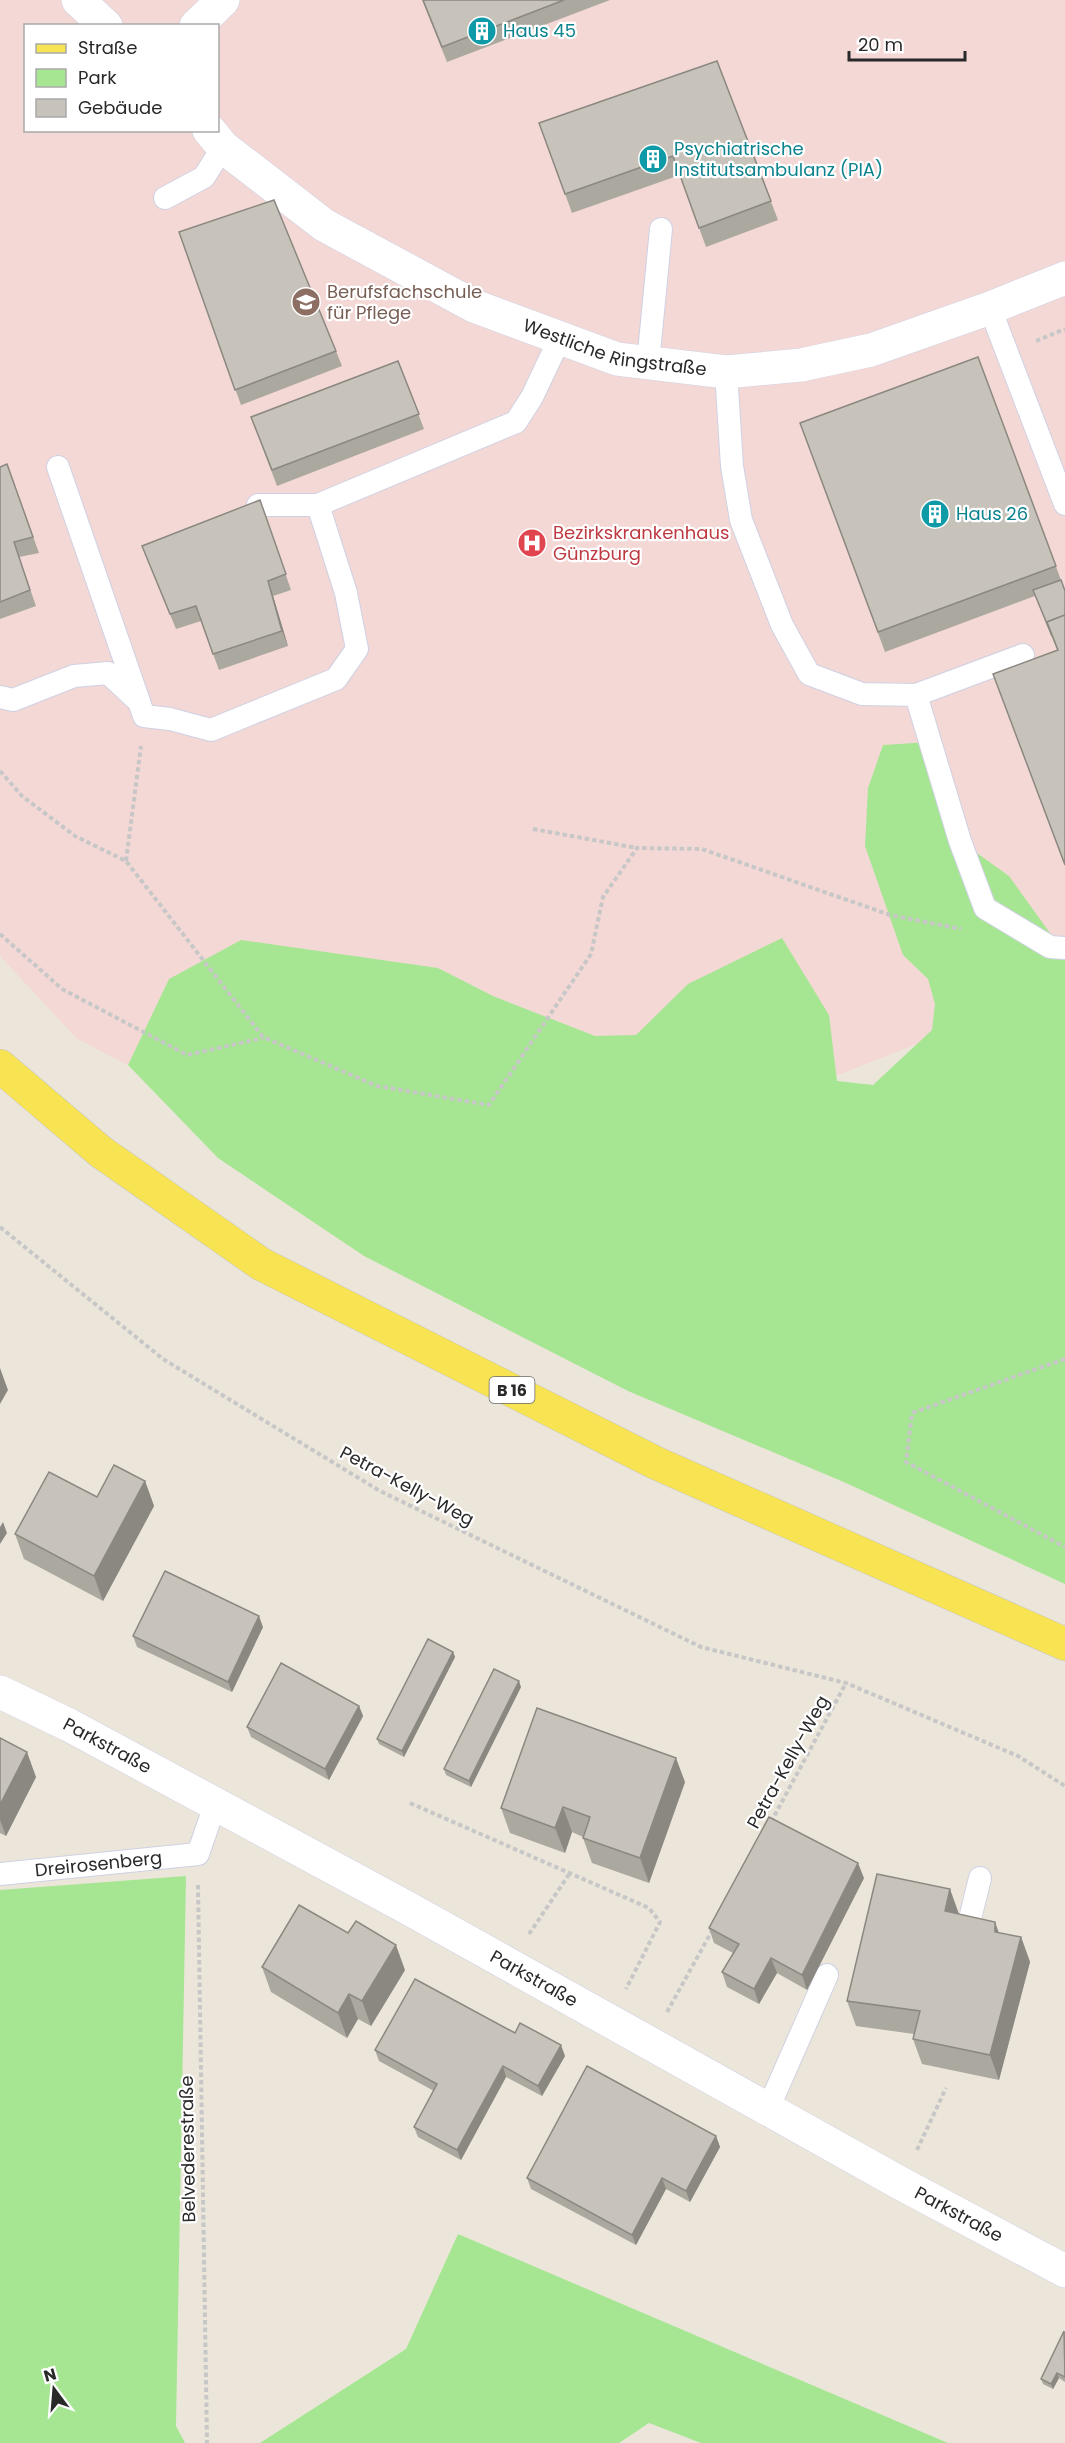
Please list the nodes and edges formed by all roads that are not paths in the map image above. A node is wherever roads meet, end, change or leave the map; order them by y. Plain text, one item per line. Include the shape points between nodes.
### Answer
1 (78, 0) edge
2 (222, 0) edge
3 (104, 24) edge
4 (198, 24) edge
5 (216, 139) edge
6 (165, 198) dead end
7 (661, 228) dead end
8 (1065, 278) edge
9 (990, 308) junction
10 (560, 338) junction
11 (648, 363) junction
12 (726, 372) junction
13 (58, 467) dead end
14 (1065, 504) edge
15 (258, 505) edge
16 (318, 505) junction
17 (1023, 655) dead end
18 (916, 695) junction
19 (0, 697) edge
20 (142, 709) junction
21 (1065, 948) edge
22 (0, 1066) edge
23 (1065, 1644) edge
24 (0, 1692) edge
25 (215, 1805) junction
26 (0, 1874) edge
27 (980, 1878) dead end
28 (966, 1939) edge
29 (827, 1976) dead end
30 (768, 2109) junction
31 (1065, 2271) edge

1 - 3 street
2 - 4 street
5 - 6 lane via 204,177
5 - 10 street, Westliche Ringstraße via 324,225 474,306
7 - 11 lane
8 - 9 street, Westliche Ringstraße
9 - 12 street, Westliche Ringstraße via 870,350 801,365
9 - 14 lane
10 - 11 street, Westliche Ringstraße via 617,359
10 - 16 lane via 516,423
11 - 12 street, Westliche Ringstraße
12 - 18 lane via 732,466 741,520 782,625 809,674 862,694
13 - 20 lane
15 - 16 lane
16 - 20 lane via 346,593 357,649 336,679 211,730
17 - 18 lane
18 - 21 lane via 960,841 985,908 1050,947
19 - 20 lane via 13,700 74,676 108,673
22 - 23 main road, B 16 via 101,1152 261,1264 656,1463
24 - 25 street, Parkstraße
25 - 26 lane, Dreirosenberg via 198,1854
25 - 30 street, Parkstraße
27 - 28 lane
29 - 30 lane
30 - 31 street, Parkstraße

